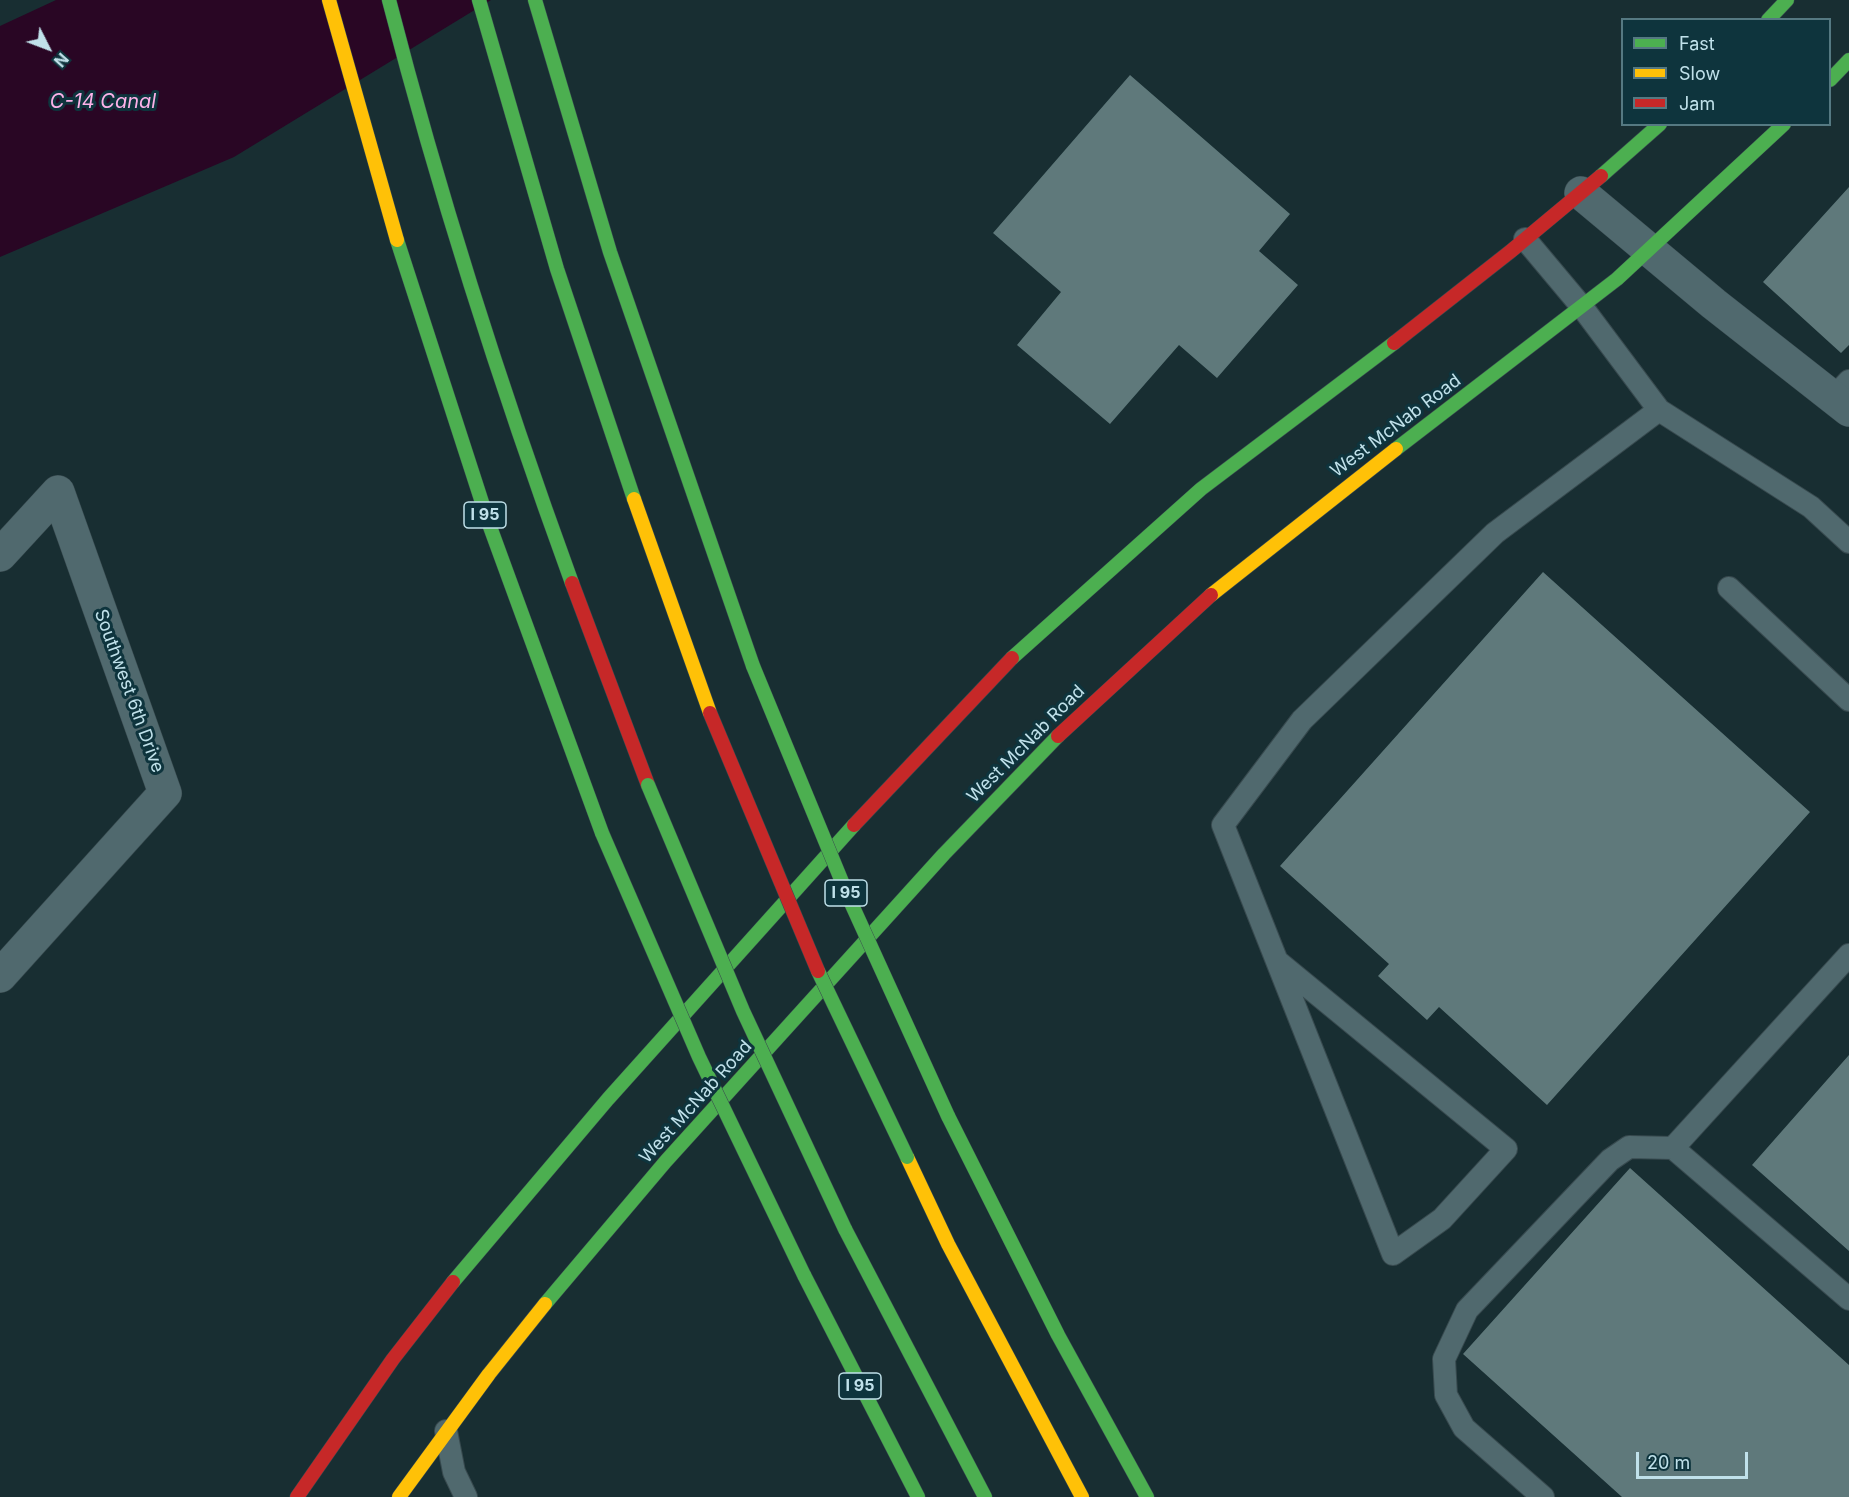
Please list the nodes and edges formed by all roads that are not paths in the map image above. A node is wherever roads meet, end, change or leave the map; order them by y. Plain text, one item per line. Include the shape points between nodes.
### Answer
1 (329, 0) edge
2 (389, 0) edge
3 (479, 0) edge
4 (535, 0) edge
5 (1787, 0) edge
6 (1770, 18) edge
7 (1849, 60) edge
8 (1831, 79) edge
9 (1658, 126) edge
10 (1782, 126) edge
11 (1581, 193) junction
12 (1525, 240) junction
13 (1650, 251) junction
14 (1582, 307) junction
15 (1844, 396) edge
16 (1659, 410) junction
17 (1849, 542) edge
18 (0, 555) edge
19 (1728, 588) dead end
20 (1849, 700) edge
21 (1849, 955) edge
22 (1277, 961) junction
23 (0, 976) edge
24 (1673, 1148) junction
25 (1849, 1299) edge
26 (446, 1431) junction
27 (297, 1497) edge
28 (399, 1497) edge
29 (466, 1497) edge
30 (918, 1497) edge
31 (985, 1497) edge
32 (1082, 1497) edge
33 (1147, 1497) edge
34 (1543, 1497) edge

1 - 30 main road, I 95, bridge via 434,363 544,684 602,834 699,1057 804,1275
2 - 31 main road, bridge via 435,165 534,479 648,785 738,1001 845,1229
3 - 32 main road, bridge via 557,269 603,408 710,713 755,828 853,1051 948,1244
4 - 33 main road, I 95, bridge via 557,83 650,373 753,666 847,894 948,1116 1059,1335
5 - 6 main road
7 - 8 main road
9 - 11 main road
10 - 13 main road, West McNab Road
11 - 12 main road
11 - 13 street
12 - 14 lane
12 - 27 main road via 1202,488 999,671 902,773 493,1230 338,1434
13 - 14 main road, West McNab Road
13 - 15 street
14 - 16 lane
14 - 26 main road, West McNab Road via 1232,576 1038,756 666,1161 536,1313
16 - 17 lane via 1811,507
16 - 22 lane via 1494,532 1302,720 1223,825
18 - 23 street, Southwest 6th Drive via 58,492 165,793
19 - 20 lane
21 - 24 lane
22 - 22 lane via 1372,1199 1393,1254 1442,1219 1506,1149
24 - 25 lane
24 - 34 lane via 1629,1147 1610,1161 1467,1310 1444,1359 1446,1395 1464,1428
26 - 28 main road, West McNab Road
26 - 29 lane via 454,1472

